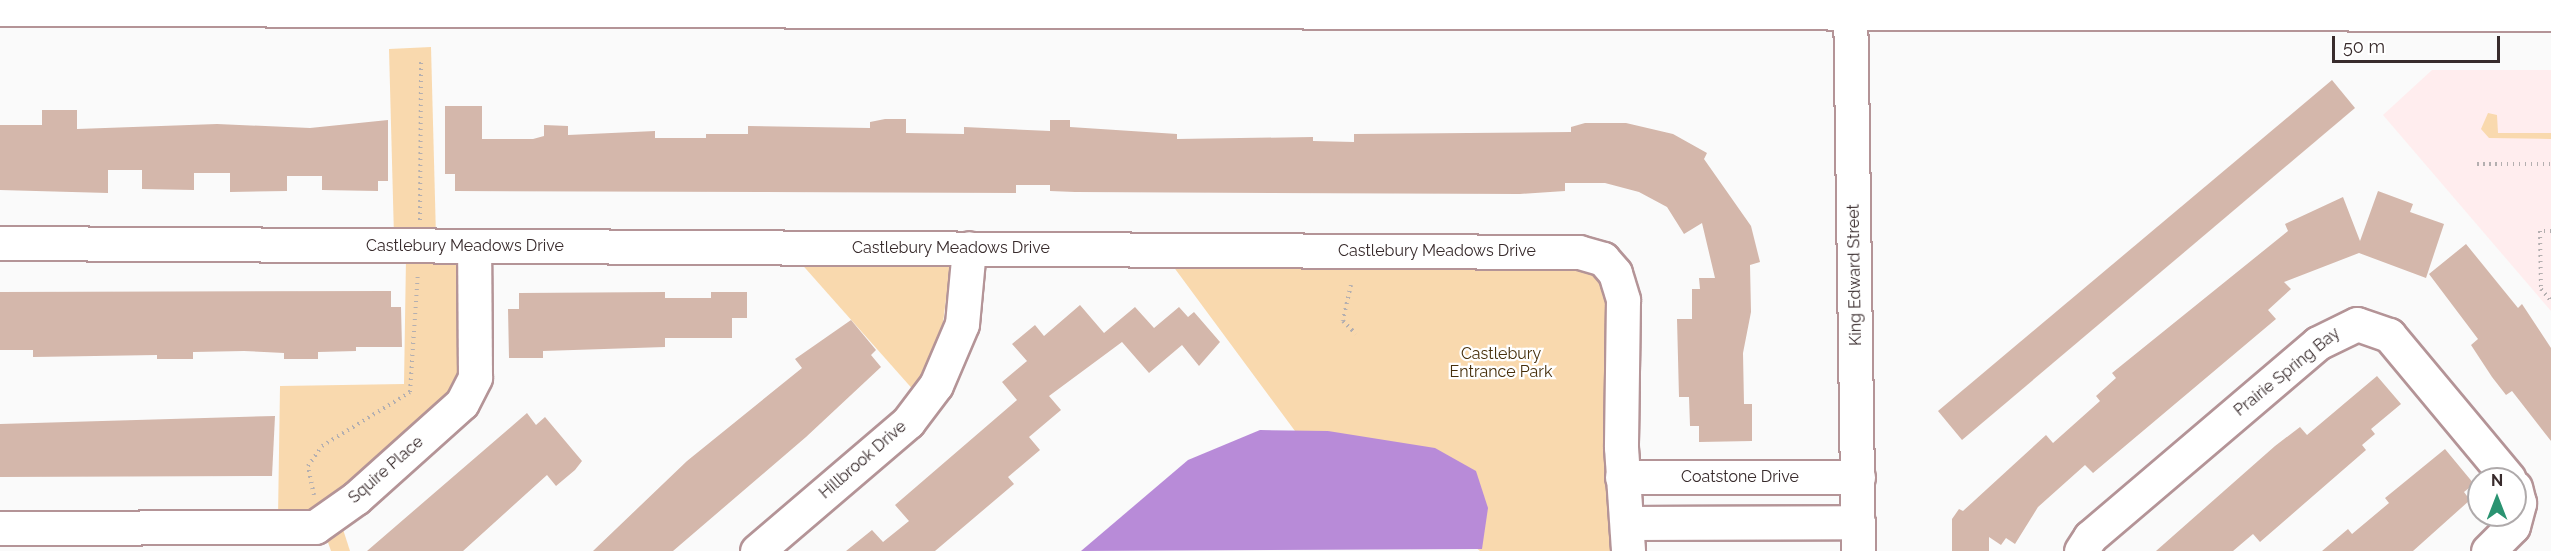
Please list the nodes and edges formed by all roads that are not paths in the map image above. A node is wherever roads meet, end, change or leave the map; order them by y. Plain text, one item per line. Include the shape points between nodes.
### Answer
1 (1850, 6) edge
2 (0, 9) edge
3 (2551, 14) edge
4 (0, 243) edge
5 (474, 246) junction
6 (969, 248) junction
7 (2499, 467) edge
8 (1622, 477) junction
9 (1858, 477) junction
10 (2512, 527) edge
11 (0, 528) edge
12 (1858, 536) edge
13 (1628, 537) edge
14 (757, 551) edge
15 (2081, 551) edge
16 (2488, 551) edge

1 - 2 street
1 - 3 street
1 - 9 street, King Edward Street
4 - 5 street, Castlebury Meadows Drive
5 - 6 street, Castlebury Meadows Drive
5 - 11 street, Squire Place via 475,377 462,403 356,498 315,526
6 - 8 street, Castlebury Meadows Drive via 1547,251 1603,259 1615,273 1623,300
6 - 14 street, Hillbrook Drive via 962,324 936,385 908,422
7 - 15 street, Prairie Spring Bay via 2389,335 2357,324 2318,343 2090,537
8 - 9 street, Coatstone Drive
8 - 13 street, Castlebury Meadows Drive
9 - 12 street, King Edward Street
10 - 16 street
12 - 13 street

